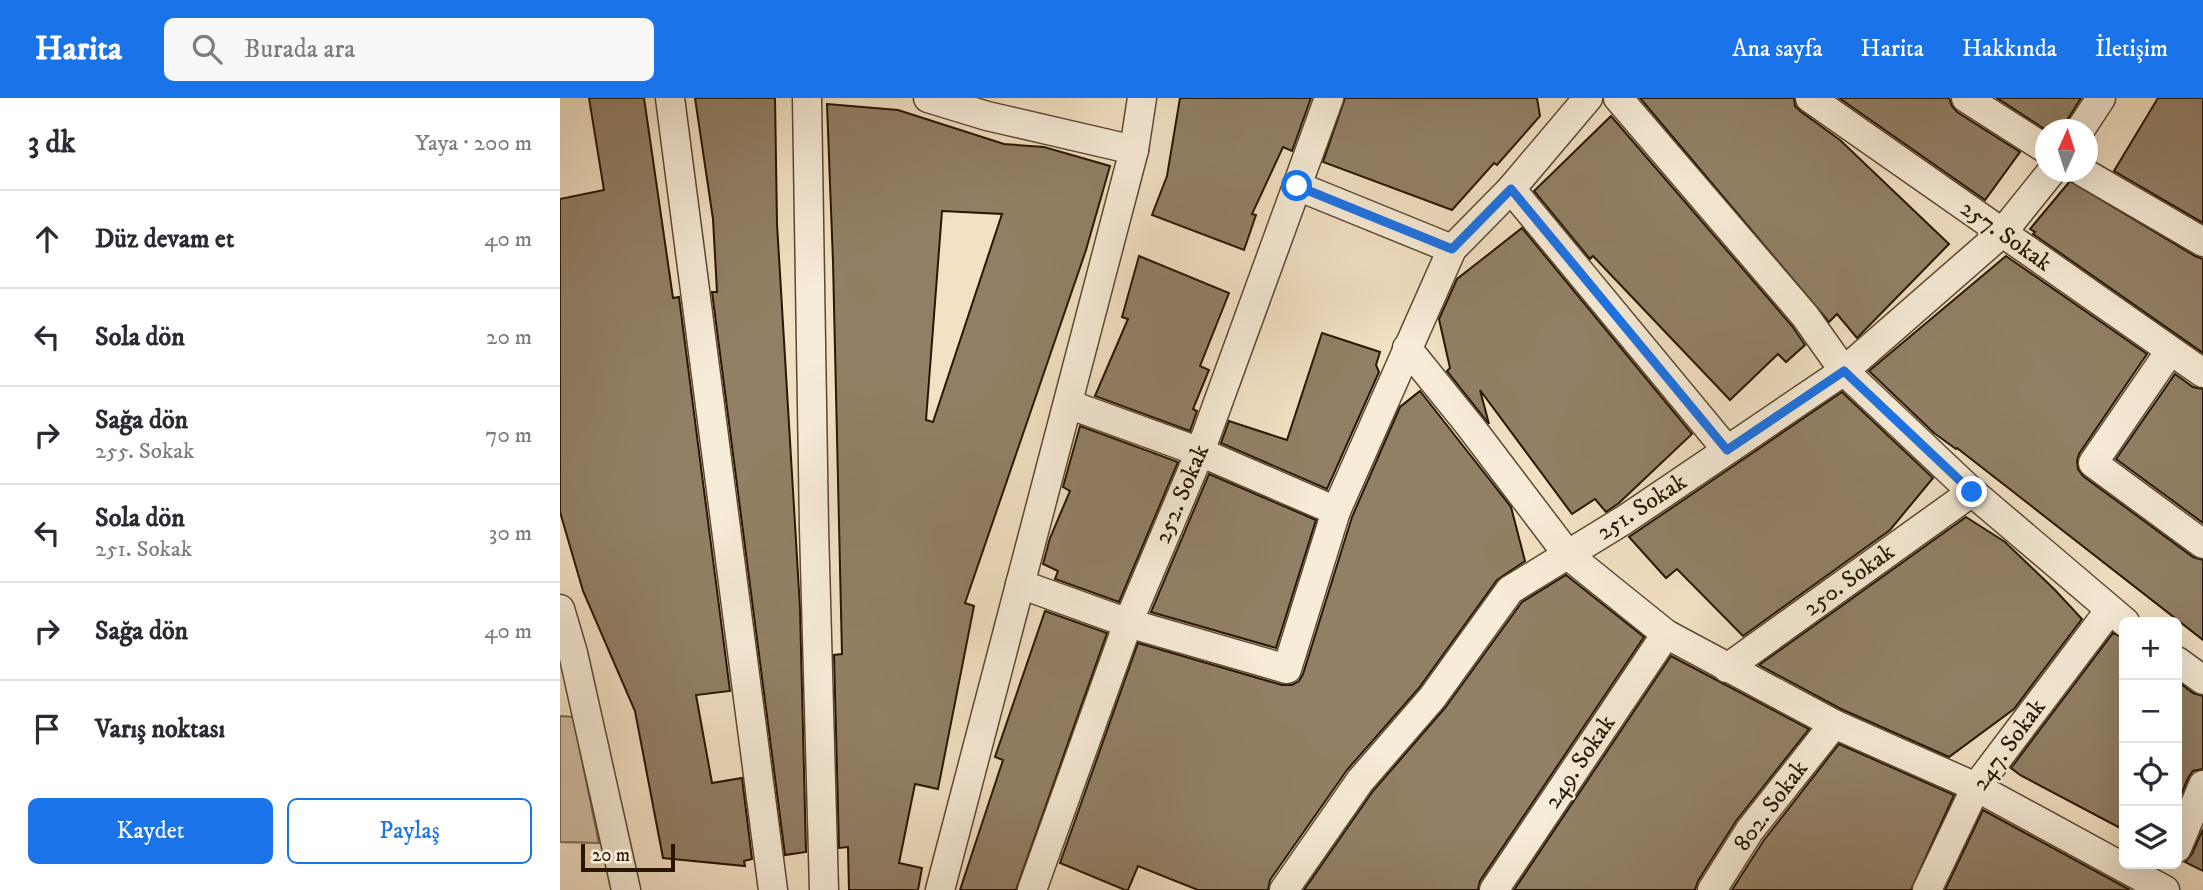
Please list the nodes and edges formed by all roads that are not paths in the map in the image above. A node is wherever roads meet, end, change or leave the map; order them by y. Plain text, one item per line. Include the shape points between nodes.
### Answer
1 (670, 98) edge
2 (807, 98) edge
3 (928, 98) edge
4 (1142, 98) edge
5 (1329, 98) edge
6 (1586, 98) edge
7 (1618, 98) edge
8 (1810, 98) edge
9 (1965, 98) edge
10 (2101, 98) edge
11 (987, 107) edge
12 (2087, 119) edge
13 (2035, 142) edge
14 (1134, 150) junction
15 (2098, 181) edge
16 (2043, 182) edge
17 (1297, 186) junction
18 (1511, 189) junction
19 (2002, 233) junction
20 (2203, 242) edge
21 (1452, 249) junction
22 (1407, 348) junction
23 (2170, 351) junction
24 (1844, 371) junction
25 (2203, 373) edge
26 (1068, 404) junction
27 (1727, 450) junction
28 (1200, 452) junction
29 (1972, 492) junction
30 (1336, 511) junction
31 (2203, 544) edge
32 (1567, 555) junction
33 (1020, 584) junction
34 (560, 609) edge
35 (2117, 617) edge
36 (1128, 622) junction
37 (1666, 634) junction
38 (567, 652) edge
39 (2182, 665) edge
40 (1727, 667) junction
41 (2203, 680) edge
42 (1834, 724) junction
43 (2203, 785) edge
44 (1976, 787) junction
45 (2182, 836) edge
46 (2164, 883) edge
47 (626, 890) edge
48 (773, 890) edge
49 (824, 890) edge
50 (940, 890) edge
51 (1032, 890) edge
52 (1284, 890) edge
53 (1494, 890) edge
54 (1712, 890) edge
55 (1927, 890) edge

1 - 48 street
2 - 49 street
3 - 11 street
4 - 14 street
5 - 17 street, 252. Sokak
6 - 18 street
7 - 24 street via 1805,316
8 - 19 street, 257. Sokak
9 - 13 street
10 - 12 street
11 - 14 street
14 - 26 street
15 - 20 street
16 - 19 street, 251. Sokak
17 - 21 street
17 - 28 street, 252. Sokak
18 - 21 street
18 - 27 street
19 - 23 street, 257. Sokak
19 - 24 street, 251. Sokak
21 - 22 street
22 - 30 street
22 - 32 street
23 - 25 street, 257. Sokak
23 - 31 street via 2093,463
24 - 27 street, 251. Sokak
24 - 29 street
26 - 28 street
26 - 33 street
27 - 32 street, 251. Sokak
28 - 30 street
28 - 36 street, 252. Sokak
29 - 35 street
29 - 40 street, 250. Sokak
30 - 36 street via 1287,669
32 - 37 street
32 - 52 street, 251. Sokak via 1510,590 1432,698 1360,781
33 - 36 street
33 - 50 street
34 - 38 street
35 - 44 street, 247. Sokak
36 - 51 street, 252. Sokak
37 - 40 street
37 - 53 street, 249. Sokak
38 - 47 street
39 - 41 street
40 - 42 street
42 - 44 street
42 - 54 street, 802. Sokak via 1750,830
43 - 45 street
44 - 46 street
44 - 55 street, 247. Sokak

